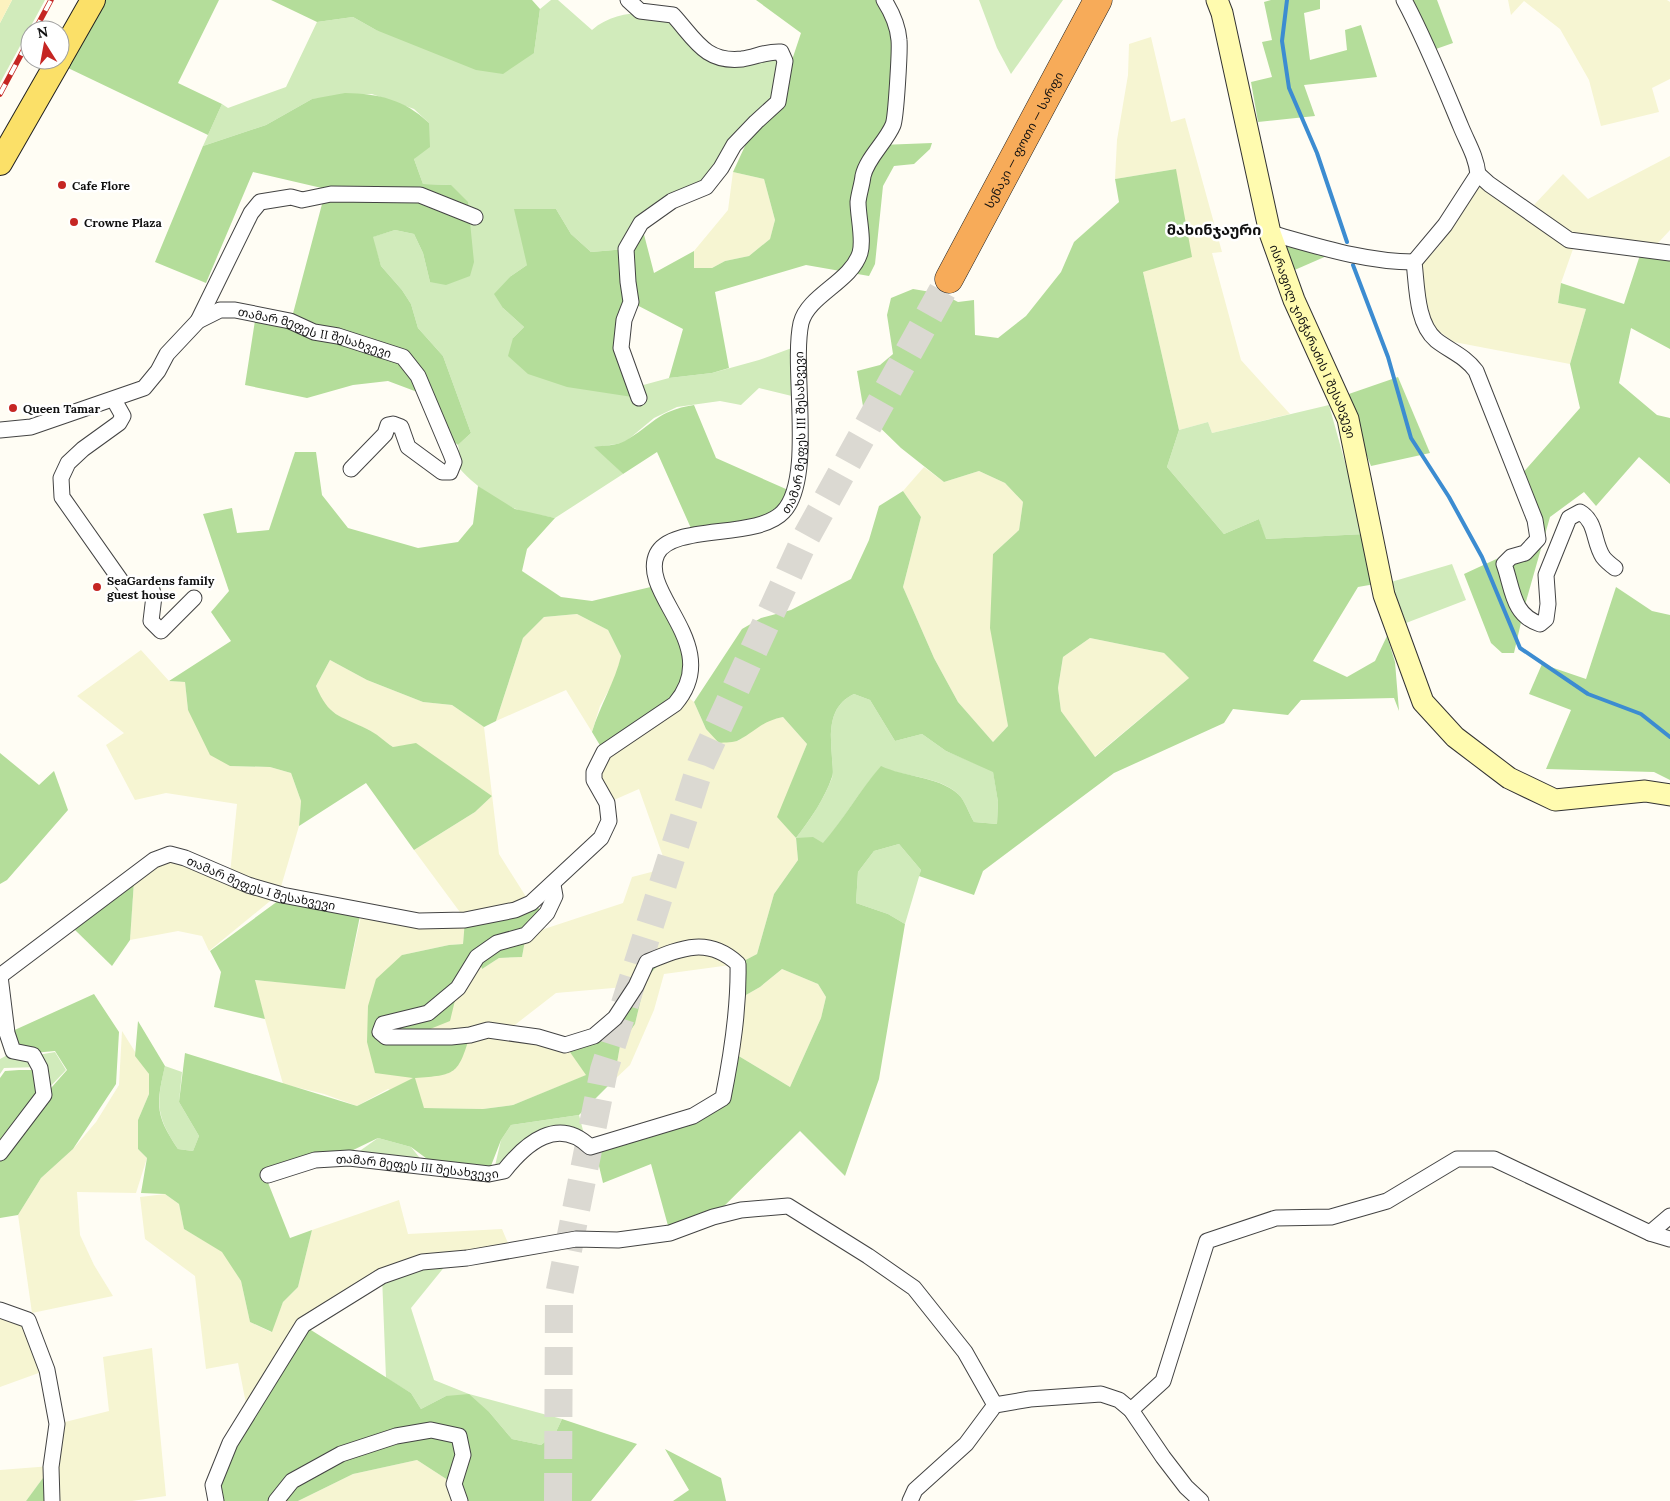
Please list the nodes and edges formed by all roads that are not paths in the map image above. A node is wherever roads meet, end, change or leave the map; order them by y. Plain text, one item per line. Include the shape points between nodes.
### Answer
1 (93, 0) edge
2 (628, 0) edge
3 (884, 0) edge
4 (1098, 0) edge
5 (1217, 0) edge
6 (1404, 0) edge
7 (70, 41) edge
8 (54, 70) edge
9 (0, 163) edge
10 (1478, 174) junction
11 (475, 218) dead end
12 (1270, 233) junction
13 (1670, 254) edge
14 (1414, 262) junction
15 (949, 279) tunnel mouth
16 (198, 321) junction
17 (639, 398) dead end
18 (114, 400) junction
19 (0, 430) edge
20 (351, 469) dead end
21 (1615, 568) dead end
22 (194, 598) dead end
23 (1670, 795) edge
24 (553, 885) junction
25 (0, 976) edge
26 (0, 1153) edge
27 (268, 1175) dead end
28 (1670, 1216) edge
29 (1650, 1234) junction
30 (1670, 1239) edge
31 (0, 1310) edge
32 (995, 1405) junction
33 (1131, 1410) junction
34 (52, 1501) edge
35 (216, 1501) edge
36 (276, 1501) edge
37 (460, 1501) edge
38 (910, 1501) edge
39 (1201, 1501) edge

1 - 7 main road
2 - 17 street via 640,11 673,15 706,53 726,59 743,59 770,51 781,52 785,61 778,102 734,145 706,187 672,201 641,223 626,248 631,302 624,320 621,348
3 - 24 street, თამარ მეფეს III შესახვევი via 899,39 894,124 864,172 858,200 861,252 848,274 819,296 801,322 800,444 795,493 783,513 763,524 684,537 668,542 658,553 654,567 659,585 690,655 687,686 675,704 604,752 597,763 594,780 607,803 609,821 601,838
4 - 15 highway, სენაკი — ფოთი — სარფი
5 - 12 street, ისრაფილ ჯინჭარაძის I შესახვევი
6 - 10 street via 1476,157
8 - 9 main road
10 - 13 street via 1568,240
10 - 14 street via 1445,225
11 - 16 street via 420,196 331,194 302,200 291,197 260,202 251,213
12 - 14 street via 1392,262
12 - 23 street, ისრაფილ ჯინჭარაძის I შესახვევი via 1294,300 1348,419 1384,595 1423,702 1455,737 1509,778 1555,800 1645,791
14 - 21 street via 1422,318 1436,340 1469,362 1476,371 1535,520 1538,538 1525,553 1511,557 1504,564 1516,604 1526,620 1540,624 1546,619 1546,575 1569,518 1580,512 1591,522 1603,557
16 - 18 street, თამარ მეფეს II შესახვევი via 172,348 144,388
16 - 20 street, თამარ მეფეს II შესახვევი via 220,310 235,310 290,321 314,332 338,336 403,357 418,376 452,454 454,462 450,472 442,472 408,447 401,427 393,424 388,425 385,434
18 - 19 street, თამარ მეფეს II შესახვევი via 31,428
18 - 22 street via 123,416 120,423 68,462 60,478 62,497 126,588 151,587 154,596 151,621 161,631
24 - 25 street, თამარ მეფეს I შესახვევი via 531,903 515,910 465,920 419,921 248,886 170,854 154,860
24 - 27 street, თამარ მეფეს III შესახვევი via 555,896 547,913 526,935 497,943 477,957 458,988 428,1013 383,1024 380,1032 386,1037 409,1038 470,1035 488,1030 538,1037 565,1045 594,1036 615,1018 647,962 697,946 724,951 738,964 739,998 723,1098 693,1116 590,1147 579,1137 558,1133 533,1140 504,1171 489,1174 349,1158 315,1160
25 - 26 street via 7,1032 13,1051 33,1055 40,1068 44,1095
28 - 29 street
29 - 30 street
29 - 33 street via 1494,1159 1457,1159 1387,1201 1331,1217 1276,1218 1207,1241 1163,1381
31 - 34 street via 28,1320 46,1370 57,1424 51,1466
32 - 33 street via 1101,1394 1119,1400
32 - 35 street via 965,1352 914,1288 788,1206 741,1210 670,1233 618,1240 576,1239 467,1258 422,1262 382,1276 303,1325 230,1443 213,1485
32 - 38 street via 966,1444 915,1490
33 - 39 street via 1186,1487
36 - 37 street via 292,1481 341,1454 396,1436 431,1430 459,1436 462,1455 454,1484

